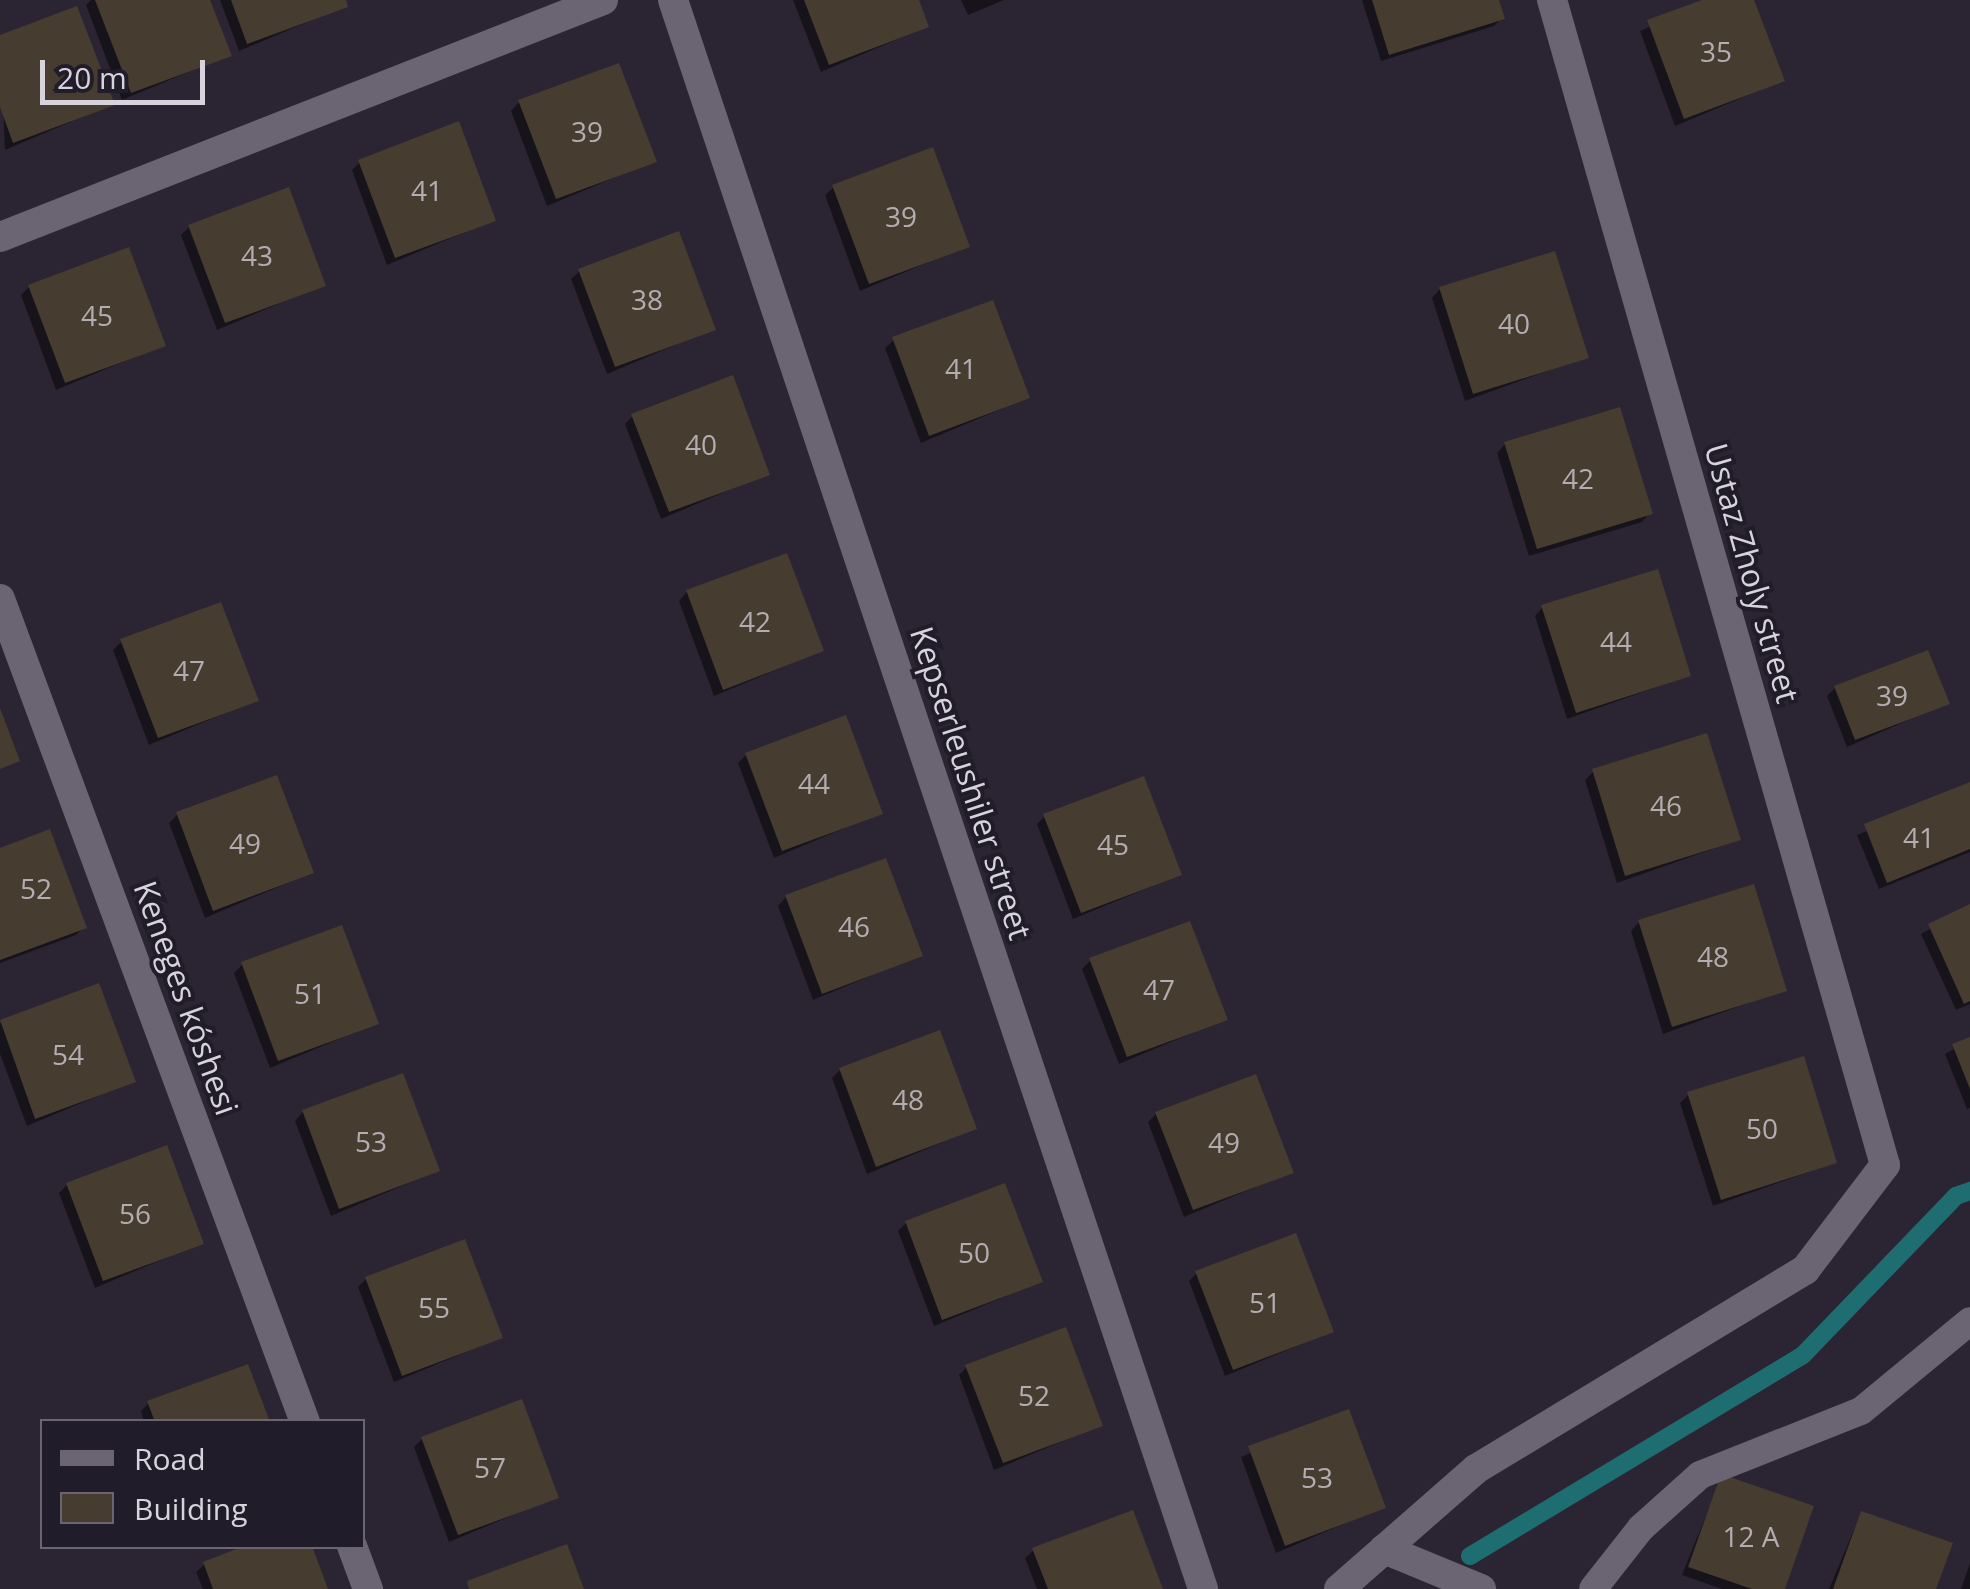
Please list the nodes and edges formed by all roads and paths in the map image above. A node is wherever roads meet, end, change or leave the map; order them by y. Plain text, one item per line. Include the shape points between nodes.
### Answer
1 (602, 0) edge
2 (673, 0) edge
3 (1552, 0) edge
4 (0, 237) edge
5 (0, 599) edge
6 (1970, 1321) edge
7 (305, 1419) edge
8 (353, 1549) edge
9 (1384, 1549) junction
10 (368, 1589) edge
11 (1203, 1589) edge
12 (1339, 1589) edge
13 (1481, 1589) edge
14 (1593, 1589) edge

1 - 4 street
2 - 11 street, Kepserleushiler street
3 - 9 street, Ustaz Zholy street via 1884,1165 1806,1270 1476,1468
5 - 7 street, Keneges kóshesi
6 - 14 lane via 1861,1411 1700,1475 1641,1528
8 - 10 street
9 - 12 street
9 - 13 street

